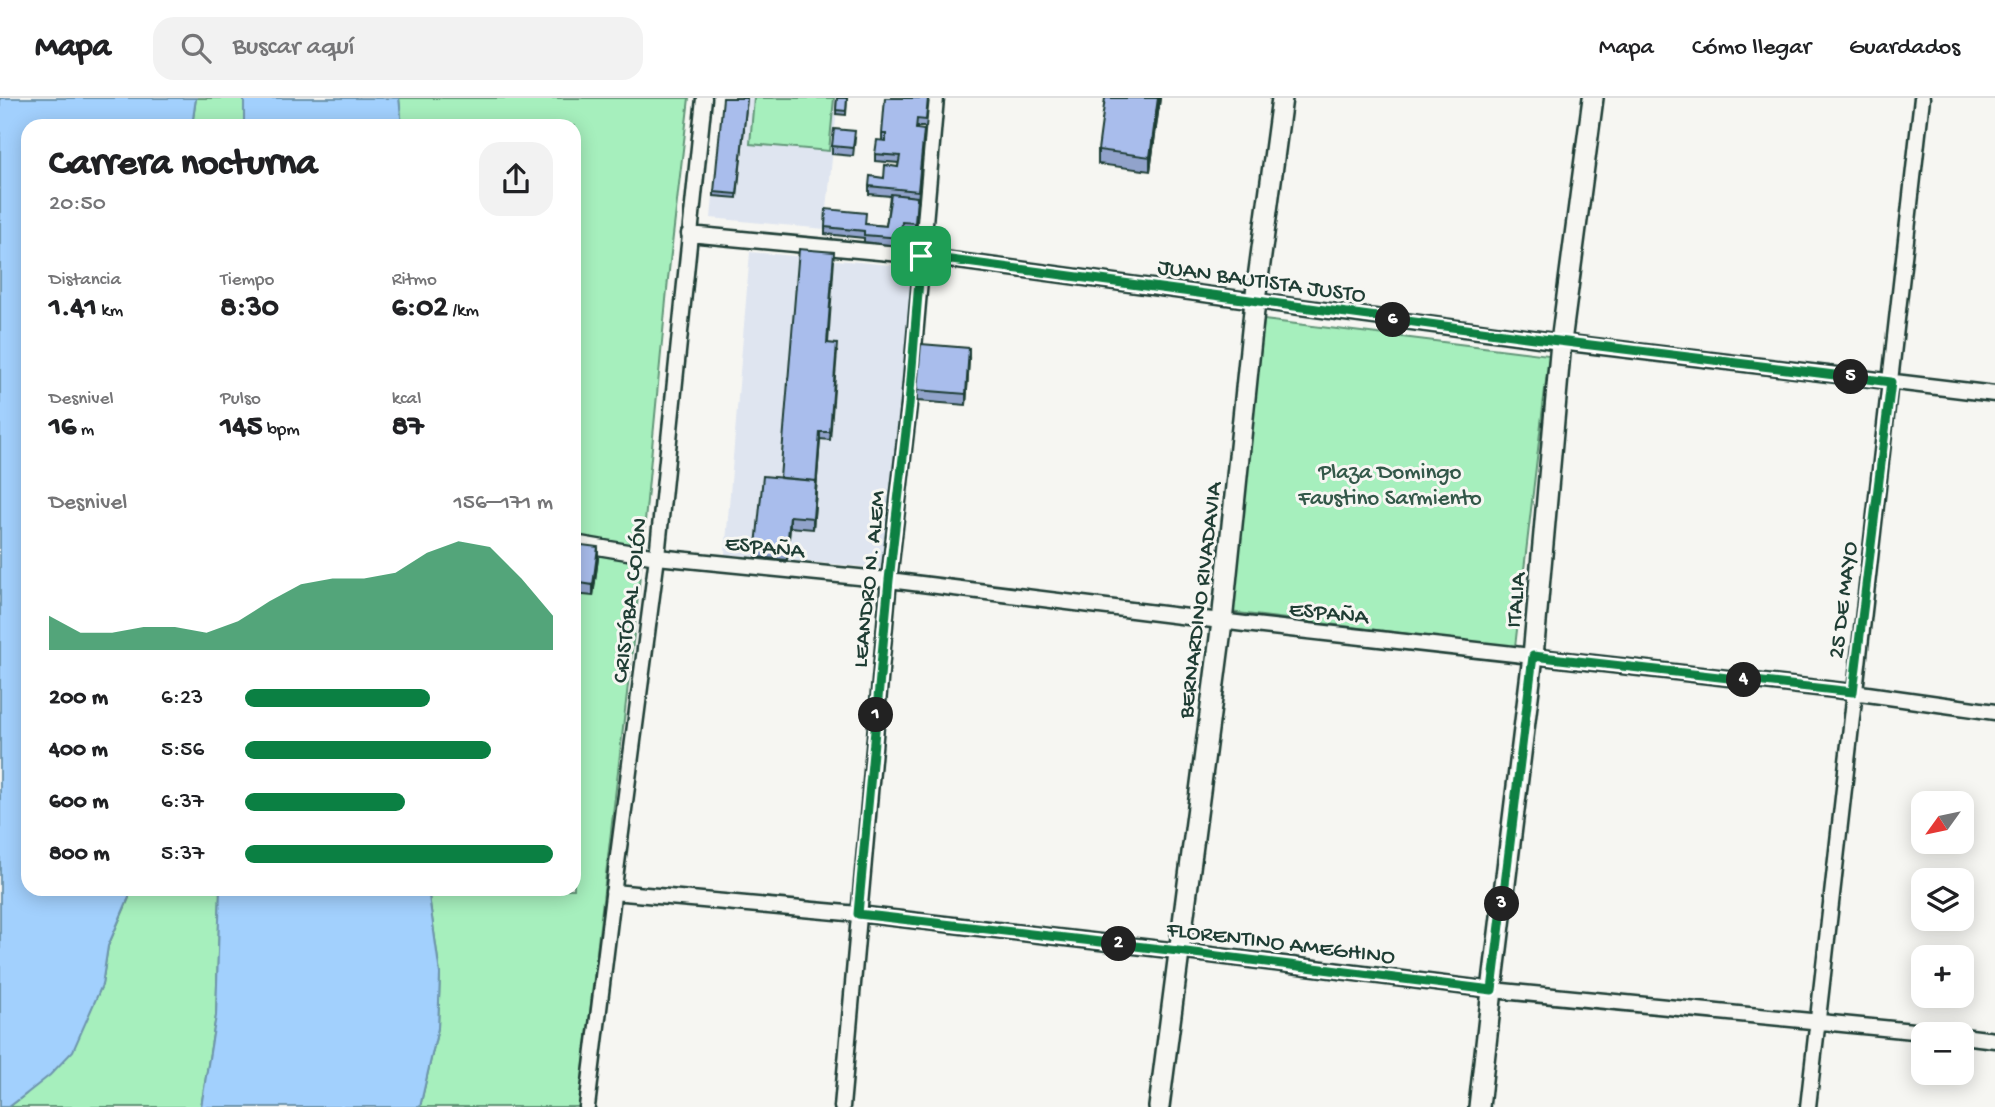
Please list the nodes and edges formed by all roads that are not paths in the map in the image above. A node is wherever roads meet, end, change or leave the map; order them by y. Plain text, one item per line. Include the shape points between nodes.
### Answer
1 (704, 98) edge
2 (936, 98) edge
3 (1282, 98) edge
4 (1593, 98) edge
5 (1922, 98) edge
6 (689, 234) junction
7 (921, 256) junction
8 (1255, 301) junction
9 (1561, 342) junction
10 (1891, 382) junction
11 (1995, 394) edge
12 (581, 544) edge
13 (657, 557) junction
14 (889, 580) junction
15 (1222, 622) junction
16 (1533, 656) junction
17 (1853, 692) junction
18 (1995, 712) edge
19 (613, 891) junction
20 (858, 914) junction
21 (1178, 951) junction
22 (1492, 990) junction
23 (1817, 1021) junction
24 (1911, 1031) edge
25 (1974, 1037) edge
26 (1995, 1040) edge
27 (587, 1107) edge
28 (842, 1107) edge
29 (1159, 1107) edge
30 (1479, 1107) edge
31 (1808, 1107) edge

1 - 6 street, CRISTÓBAL COLÓN
2 - 7 street, LEANDRO N. ALEM
3 - 8 street, BERNARDINO RIVADAVIA
4 - 9 street, ITALIA
5 - 10 street, 25 DE MAYO
6 - 7 street, JUAN BAUTISTA JUSTO
6 - 13 street, CRISTÓBAL COLÓN
7 - 8 street, JUAN BAUTISTA JUSTO
7 - 14 street, LEANDRO N. ALEM
8 - 9 street, JUAN BAUTISTA JUSTO
8 - 15 street, BERNARDINO RIVADAVIA
9 - 10 street, JUAN BAUTISTA JUSTO
9 - 16 street, ITALIA
10 - 11 street, JUAN BAUTISTA JUSTO
10 - 17 street, 25 DE MAYO
12 - 13 street, ESPAÑA
13 - 14 street, ESPAÑA
13 - 19 street, CRISTÓBAL COLÓN
14 - 15 street, ESPAÑA
14 - 20 street, LEANDRO N. ALEM
15 - 16 street, ESPAÑA
15 - 21 street, BERNARDINO RIVADAVIA
16 - 17 street, ESPAÑA
16 - 22 street, ITALIA
17 - 18 street, ESPAÑA
17 - 23 street, 25 DE MAYO
19 - 20 street, FLORENTINO AMEGHINO
19 - 27 street, CRISTÓBAL COLÓN
20 - 21 street, FLORENTINO AMEGHINO
20 - 28 street, LEANDRO N. ALEM
21 - 22 street, FLORENTINO AMEGHINO
21 - 29 street, BERNARDINO RIVADAVIA
22 - 23 street, FLORENTINO AMEGHINO
22 - 30 street, ITALIA
23 - 24 street, FLORENTINO AMEGHINO
23 - 31 street, 25 DE MAYO
25 - 26 street

